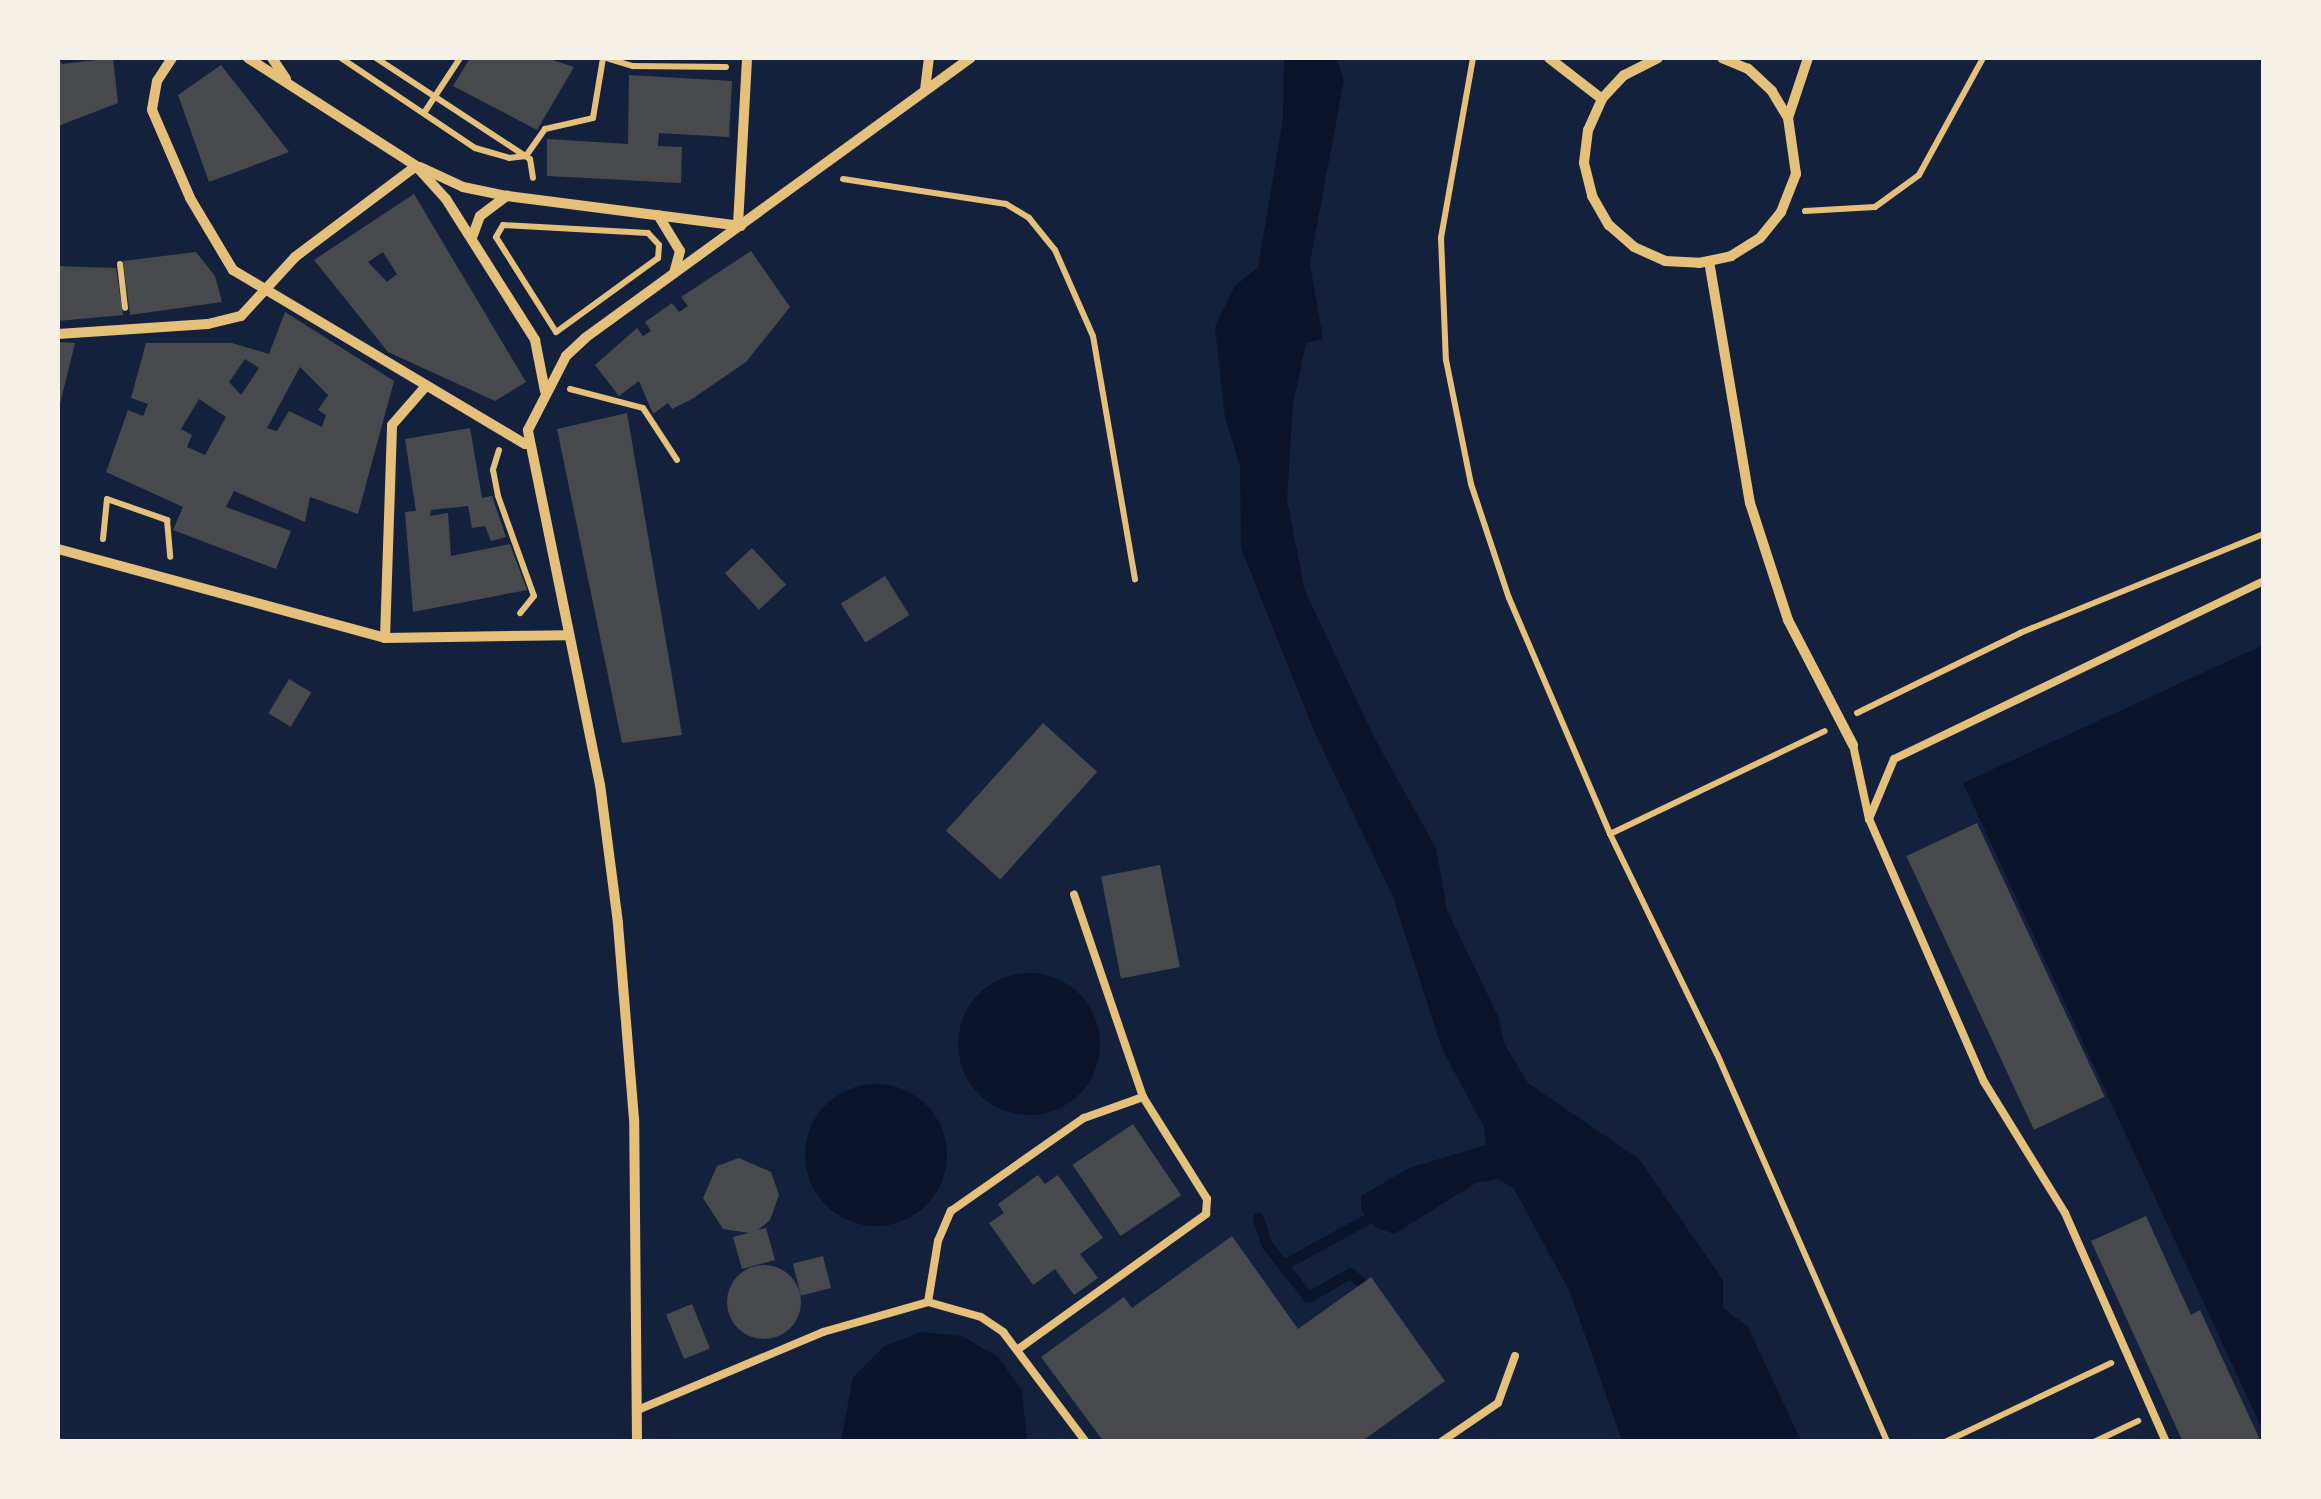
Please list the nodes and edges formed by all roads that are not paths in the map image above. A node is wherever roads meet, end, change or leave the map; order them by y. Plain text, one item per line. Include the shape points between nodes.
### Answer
1 (172, 58) edge
2 (248, 58) edge
3 (272, 58) edge
4 (928, 58) edge
5 (971, 58) edge
6 (1549, 58) edge
7 (1658, 58) edge
8 (1722, 58) edge
9 (1808, 58) edge
10 (747, 62) edge
11 (290, 84) junction
12 (924, 91) junction
13 (1602, 99) junction
14 (1788, 118) junction
15 (416, 166) junction
16 (506, 196) junction
17 (658, 215) junction
18 (740, 226) junction
19 (473, 234) junction
20 (1709, 261) junction
21 (674, 274) junction
22 (263, 291) junction
23 (58, 334) edge
24 (539, 350) junction
25 (566, 356) junction
26 (426, 386) junction
27 (546, 392) junction
28 (526, 444) junction
29 (58, 550) edge
30 (2264, 581) edge
31 (566, 634) junction
32 (385, 638) junction
33 (1854, 745) joint
34 (1868, 819) junction
35 (1074, 894) dead end
36 (1143, 1097) junction
37 (928, 1302) junction
38 (1017, 1350) junction
39 (1515, 1356) dead end
40 (640, 1409) junction
41 (637, 1442) edge
42 (1086, 1442) edge
43 (1441, 1442) edge
44 (2166, 1442) edge

1 - 22 street via 152,99 160,134 214,243 233,270
2 - 11 street
3 - 11 street
4 - 12 street
5 - 12 street
6 - 13 street
7 - 13 street via 1624,75
8 - 14 street via 1748,69
9 - 14 street
10 - 18 street
11 - 15 street
12 - 18 street
13 - 20 street via 1588,130 1584,163 1608,225 1634,248 1665,260
14 - 20 street via 1796,174 1782,212 1760,238
15 - 16 street via 463,187
15 - 19 street
15 - 22 street via 295,257
16 - 17 street
16 - 19 street via 480,216
17 - 18 street
17 - 21 street via 680,251
18 - 21 street
19 - 24 street
20 - 33 street via 1750,503 1788,620
21 - 25 street
22 - 23 street via 228,321
22 - 26 street
24 - 25 street via 556,359
24 - 27 street
25 - 27 street
26 - 28 street
26 - 32 street via 392,425
27 - 28 street
28 - 31 street
29 - 32 street
30 - 34 lane via 1894,759
31 - 32 street
31 - 40 street via 600,785 634,1120
33 - 34 lane
34 - 44 lane via 1984,1082 2065,1213
35 - 36 lane
36 - 37 lane via 1084,1118 952,1211 938,1240
36 - 38 lane via 1208,1198 1206,1214
37 - 38 lane via 981,1317
37 - 40 lane via 823,1332
38 - 42 lane
39 - 43 lane via 1498,1402
40 - 41 street

